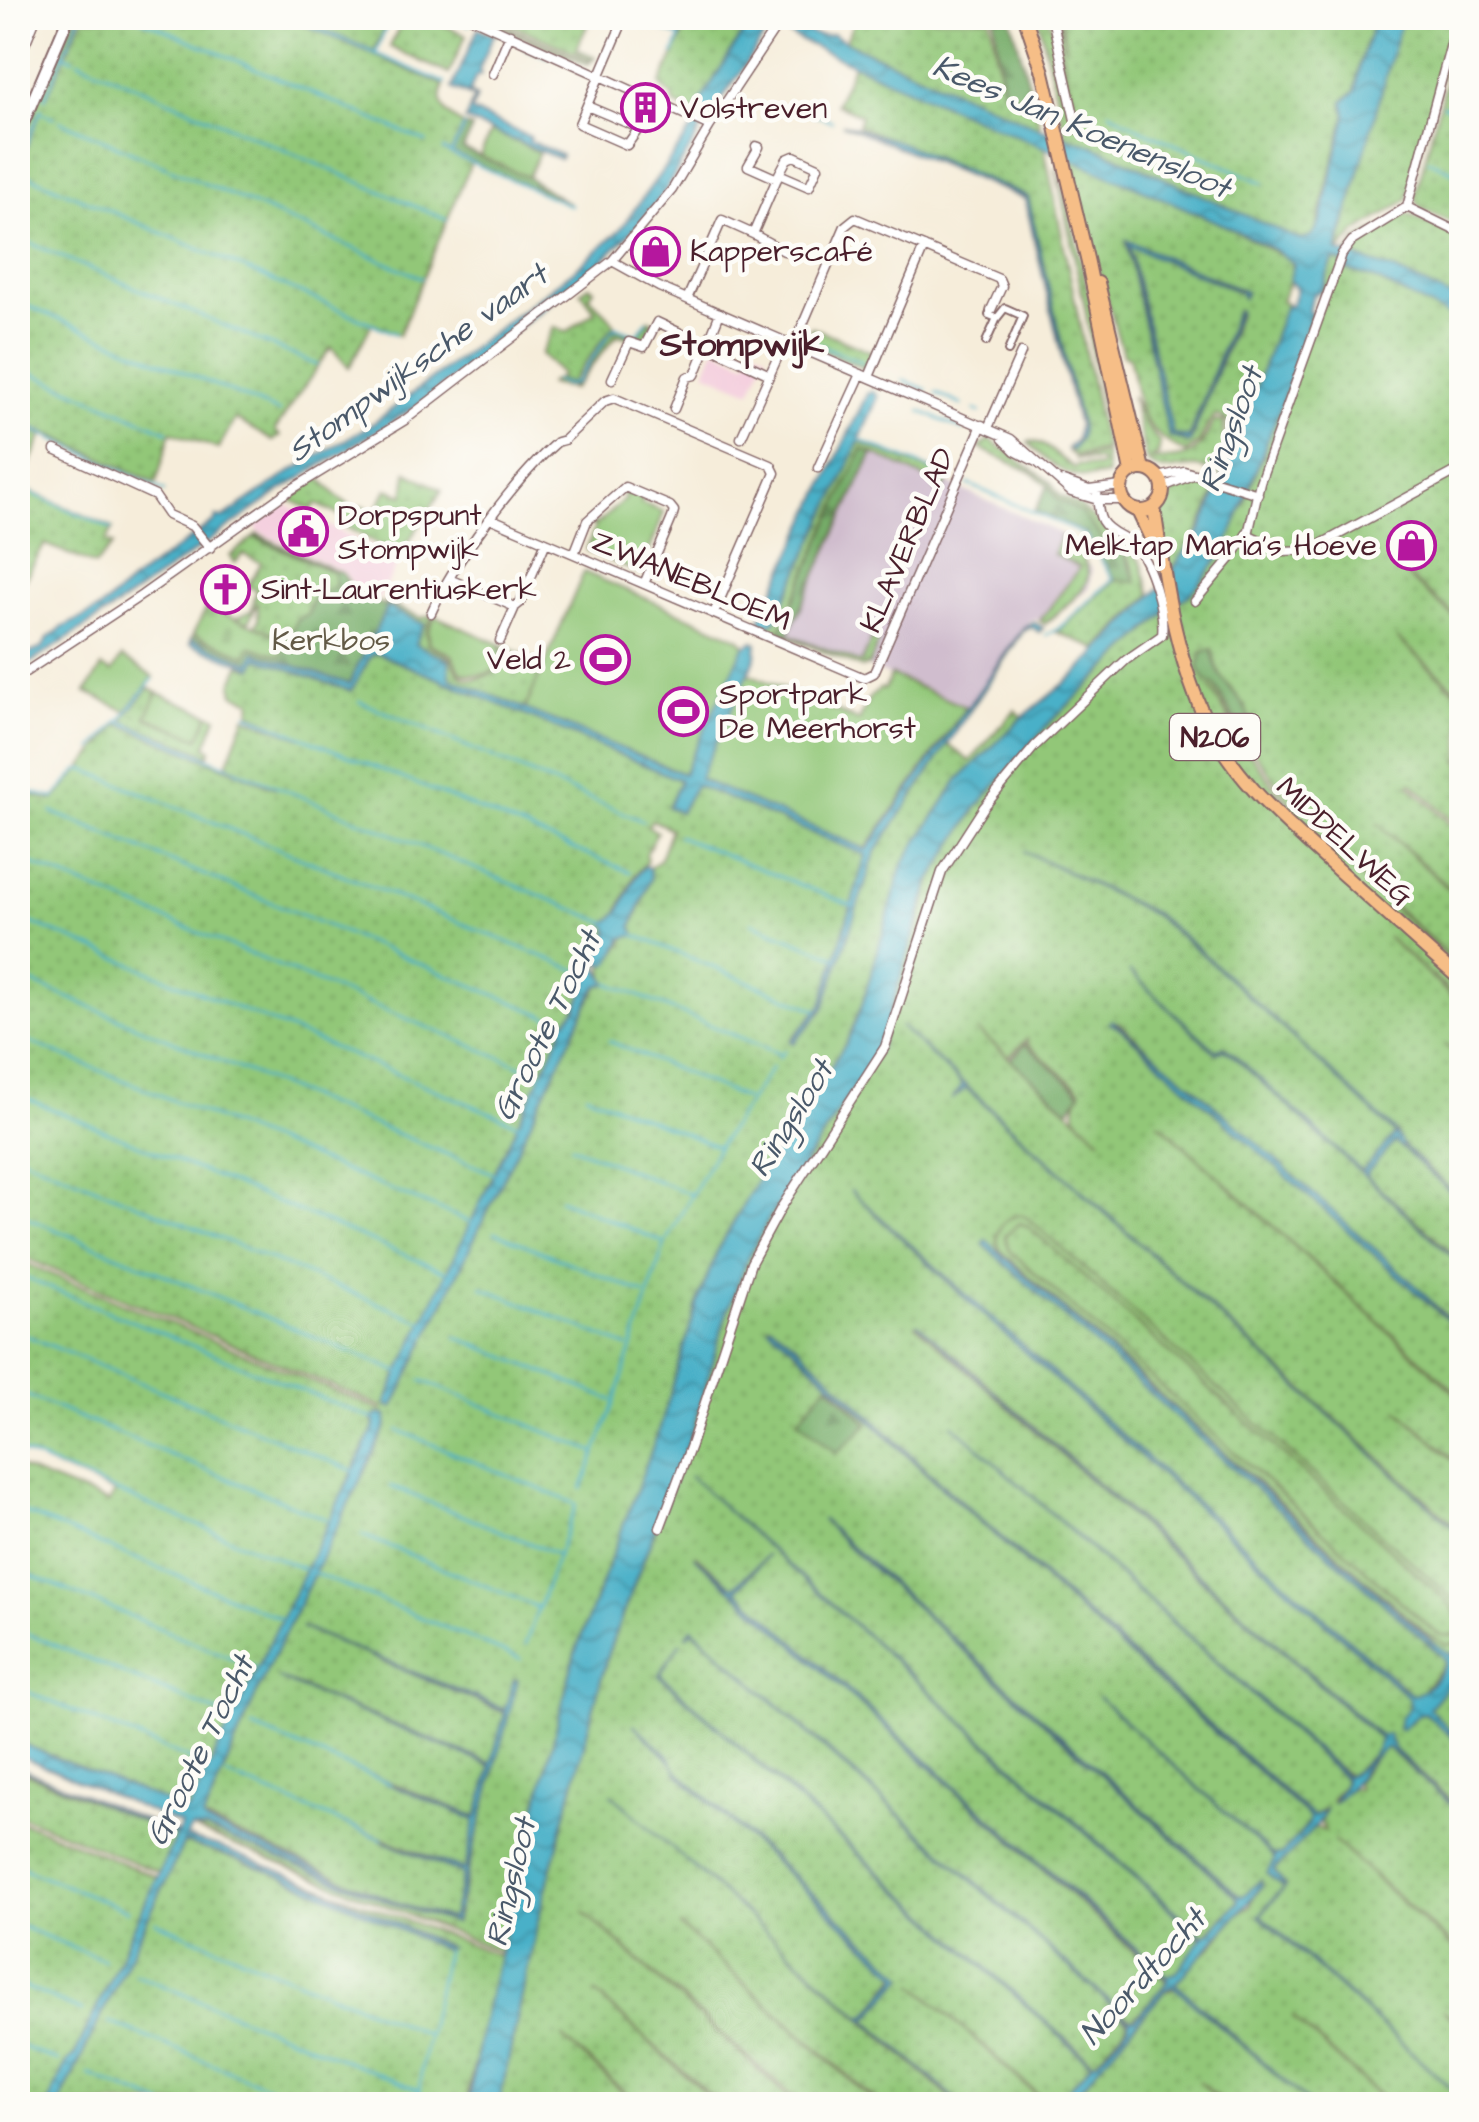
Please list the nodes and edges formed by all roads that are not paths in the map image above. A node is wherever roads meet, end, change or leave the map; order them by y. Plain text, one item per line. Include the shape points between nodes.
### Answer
1 (36, 18) edge
2 (68, 18) edge
3 (472, 18) edge
4 (1052, 18) edge
5 (1458, 18) edge
6 (780, 21) edge
7 (1029, 21) edge
8 (620, 28) dead end
9 (510, 34) junction
10 (18, 61) edge
11 (493, 74) dead end
12 (600, 74) junction
13 (587, 106) junction
14 (704, 122) junction
15 (1078, 129) dead end
16 (18, 135) edge
17 (756, 146) dead end
18 (778, 176) junction
19 (1407, 207) junction
20 (753, 234) junction
21 (1462, 234) edge
22 (924, 247) junction
23 (784, 251) dead end
24 (612, 260) junction
25 (687, 299) junction
26 (720, 313) junction
27 (994, 314) junction
28 (986, 342) dead end
29 (790, 343) junction
30 (706, 346) junction
31 (1008, 351) dead end
32 (1021, 353) dead end
33 (770, 375) junction
34 (865, 375) junction
35 (612, 378) dead end
36 (674, 409) dead end
37 (985, 427) junction
38 (741, 438) dead end
39 (55, 450) dead end
40 (818, 468) dead end
41 (1462, 468) edge
42 (1137, 470) junction
43 (1161, 482) junction
44 (1122, 493) junction
45 (1253, 493) junction
46 (1098, 495) junction
47 (1154, 508) junction
48 (1138, 511) junction
49 (492, 519) junction
50 (1247, 534) junction
51 (546, 542) junction
52 (209, 546) junction
53 (574, 554) junction
54 (1158, 554) junction
55 (449, 579) junction
56 (644, 584) junction
57 (1160, 585) junction
58 (1195, 601) dead end
59 (516, 607) junction
60 (431, 613) dead end
61 (714, 613) junction
62 (1166, 614) junction
63 (500, 641) dead end
64 (874, 673) joint
65 (18, 677) edge
66 (1462, 981) edge
67 (660, 1528) dead end

1 - 10 street
2 - 16 street
3 - 9 street
4 - 15 street
5 - 19 street
6 - 14 street
7 - 42 main road
8 - 12 street
9 - 11 street
9 - 12 street
12 - 13 street
12 - 14 street
13 - 13 street via 579,124 627,145 639,128
14 - 24 street via 672,190
17 - 18 street via 748,166
18 - 18 street via 809,186 818,167 794,156
18 - 20 street
19 - 21 street
19 - 45 street via 1352,241 1341,258
20 - 23 street
20 - 25 street via 722,220
22 - 27 street via 999,279
22 - 29 street via 850,219
22 - 34 street
24 - 25 street
24 - 52 street via 405,420
25 - 26 street
26 - 29 street
26 - 30 street
27 - 28 street
27 - 31 street via 1005,308 1024,316
29 - 33 street
29 - 34 street
30 - 33 street
30 - 35 street via 656,321 644,347 628,342
30 - 36 street
32 - 37 street, KLAVERBLAD
33 - 38 street
34 - 37 street
34 - 40 street
37 - 46 street via 1059,480
37 - 64 street, KLAVERBLAD
39 - 52 street via 155,496 168,515
41 - 50 street via 1310,550 1283,551
42 - 43 main road
42 - 44 main road
43 - 45 street via 1195,474
43 - 47 main road, N206 via 1163,495
44 - 46 street
44 - 46 street
44 - 48 main road, N206
45 - 50 street
46 - 57 street via 1105,526 1133,544
47 - 48 main road
47 - 54 main road, MIDDELWEG / N206
48 - 54 main road, MIDDELWEG / N206
49 - 51 street, ZWANEBLOEM
49 - 55 street
49 - 61 street via 526,472 614,398 772,465 775,473
50 - 58 street
51 - 53 street, ZWANEBLOEM
51 - 59 street
52 - 65 street
53 - 56 street, ZWANEBLOEM
53 - 56 street via 588,521 625,487 670,506 674,512
54 - 57 main road, MIDDELWEG / N206
55 - 59 street
55 - 60 street
56 - 61 street, ZWANEBLOEM
57 - 62 main road, MIDDELWEG / N206
59 - 63 street
61 - 64 street, ZWANEBLOEM via 864,678
62 - 66 main road, MIDDELWEG / N206 via 1204,717 1236,770
62 - 67 street via 1159,639 1126,660 1035,746 942,872 885,1047 751,1264

